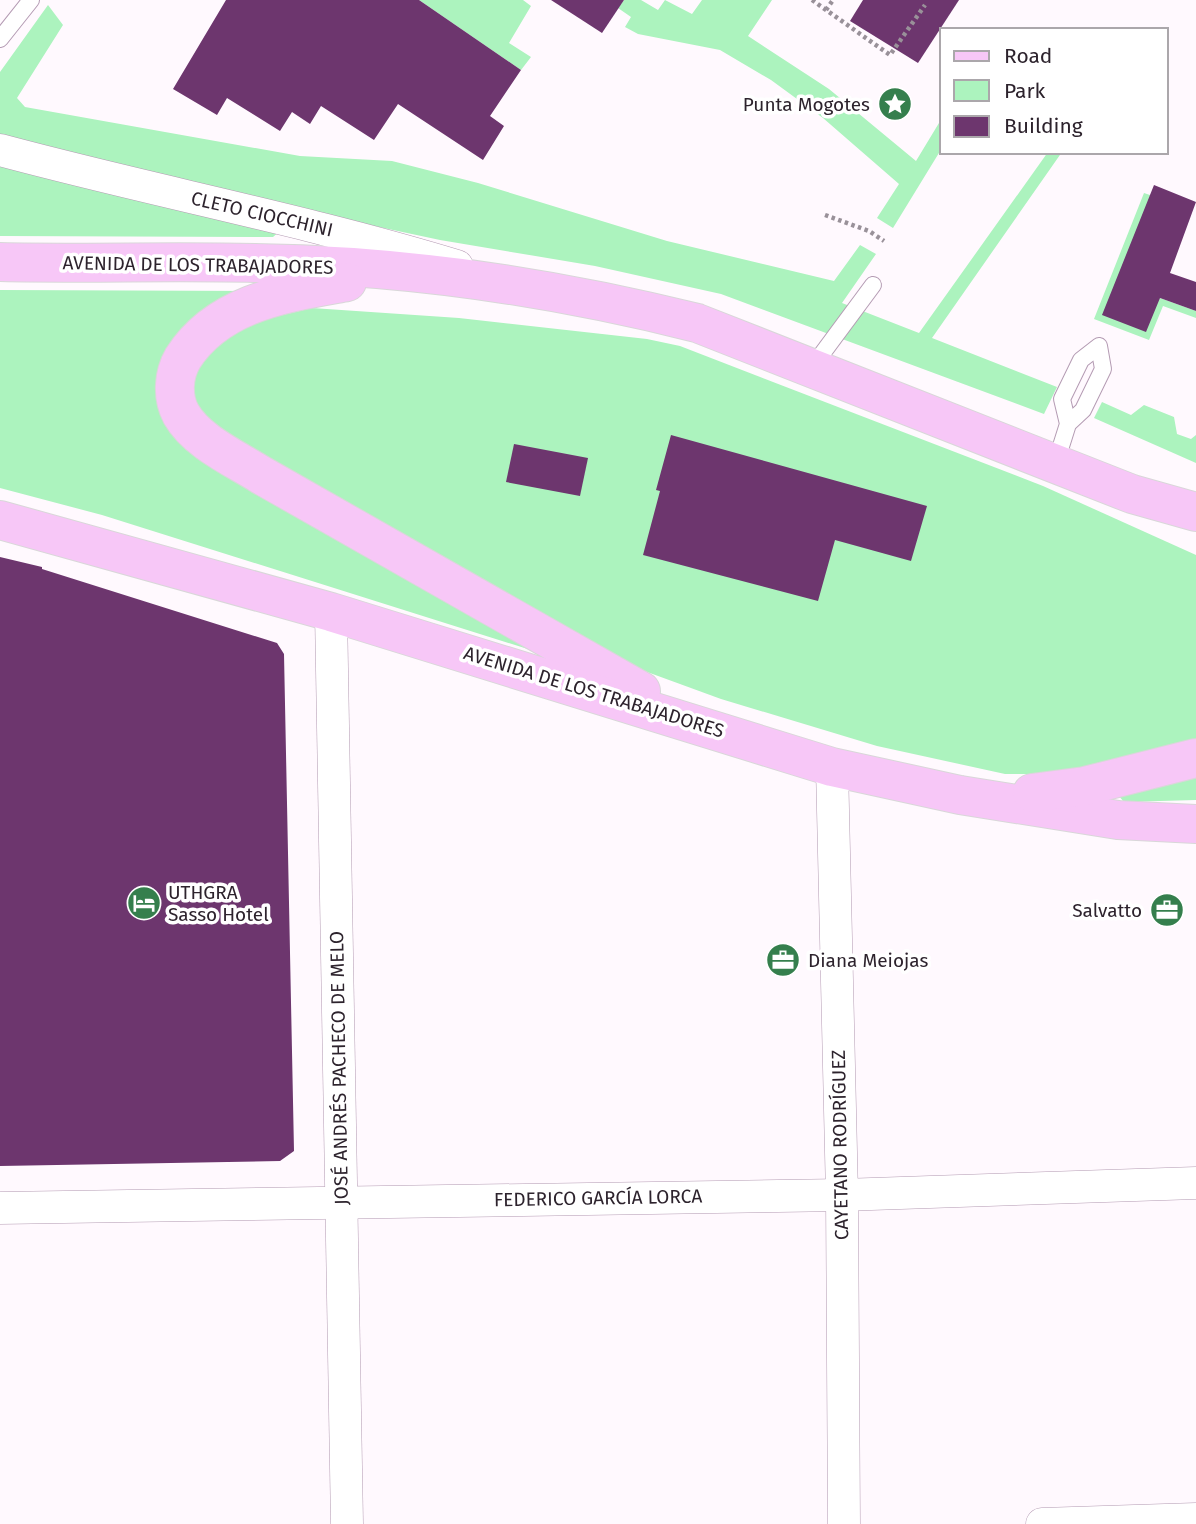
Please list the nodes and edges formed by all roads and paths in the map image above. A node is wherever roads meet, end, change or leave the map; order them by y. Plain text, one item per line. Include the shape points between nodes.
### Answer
1 (31, 0) edge
2 (812, 0) edge
3 (833, 0) edge
4 (925, 5) dead end
5 (826, 10) junction
6 (0, 39) edge
7 (0, 150) edge
8 (825, 215) dead end
9 (884, 241) dead end
10 (0, 262) edge
11 (404, 272) junction
12 (873, 285) dead end
13 (522, 286) junction
14 (813, 366) junction
15 (1068, 424) dead end
16 (1055, 462) junction
17 (1132, 494) junction
18 (1196, 512) edge
19 (0, 520) edge
20 (1196, 537) edge
21 (331, 612) junction
22 (689, 720) junction
23 (1196, 758) edge
24 (832, 767) junction
25 (960, 795) junction
26 (1196, 824) edge
27 (1196, 1183) edge
28 (842, 1195) junction
29 (341, 1202) junction
30 (0, 1208) edge
31 (1196, 1519) edge
32 (347, 1524) edge
33 (844, 1524) edge
34 (1042, 1524) edge

1 - 6 lane
2 - 5 path
3 - 5 path
4 - 5 path via 890,55
7 - 13 street, CLETO CIOCCHINI via 365,238
8 - 9 path
10 - 11 main road, AVENIDA DE LOS TRABAJADORES via 257,263
11 - 13 main road, AVENIDA DE LOS TRABAJADORES
11 - 22 main road via 303,290 223,318 190,348 180,364 175,397 181,415 209,443 261,475
12 - 14 lane
13 - 14 main road, AVENIDA DE LOS TRABAJADORES via 697,323
14 - 16 main road, AVENIDA DE LOS TRABAJADORES
15 - 16 lane
16 - 17 main road, AVENIDA DE LOS TRABAJADORES
17 - 18 main road, AVENIDA DE LOS TRABAJADORES
17 - 20 main road
19 - 21 main road, AVENIDA DE LOS TRABAJADORES
21 - 22 main road, AVENIDA DE LOS TRABAJADORES
21 - 29 street, JOSÉ ANDRÉS PACHECO DE MELO
22 - 24 main road, AVENIDA DE LOS TRABAJADORES
23 - 25 main road via 1050,792
24 - 25 main road, AVENIDA DE LOS TRABAJADORES
24 - 28 street, CAYETANO RODRÍGUEZ
25 - 26 main road, AVENIDA DE LOS TRABAJADORES via 1118,820
27 - 28 street, FEDERICO GARCÍA LORCA
28 - 29 street, FEDERICO GARCÍA LORCA
28 - 33 street, CAYETANO RODRÍGUEZ
29 - 30 street, FEDERICO GARCÍA LORCA
29 - 32 street, JOSÉ ANDRÉS PACHECO DE MELO
31 - 34 street

